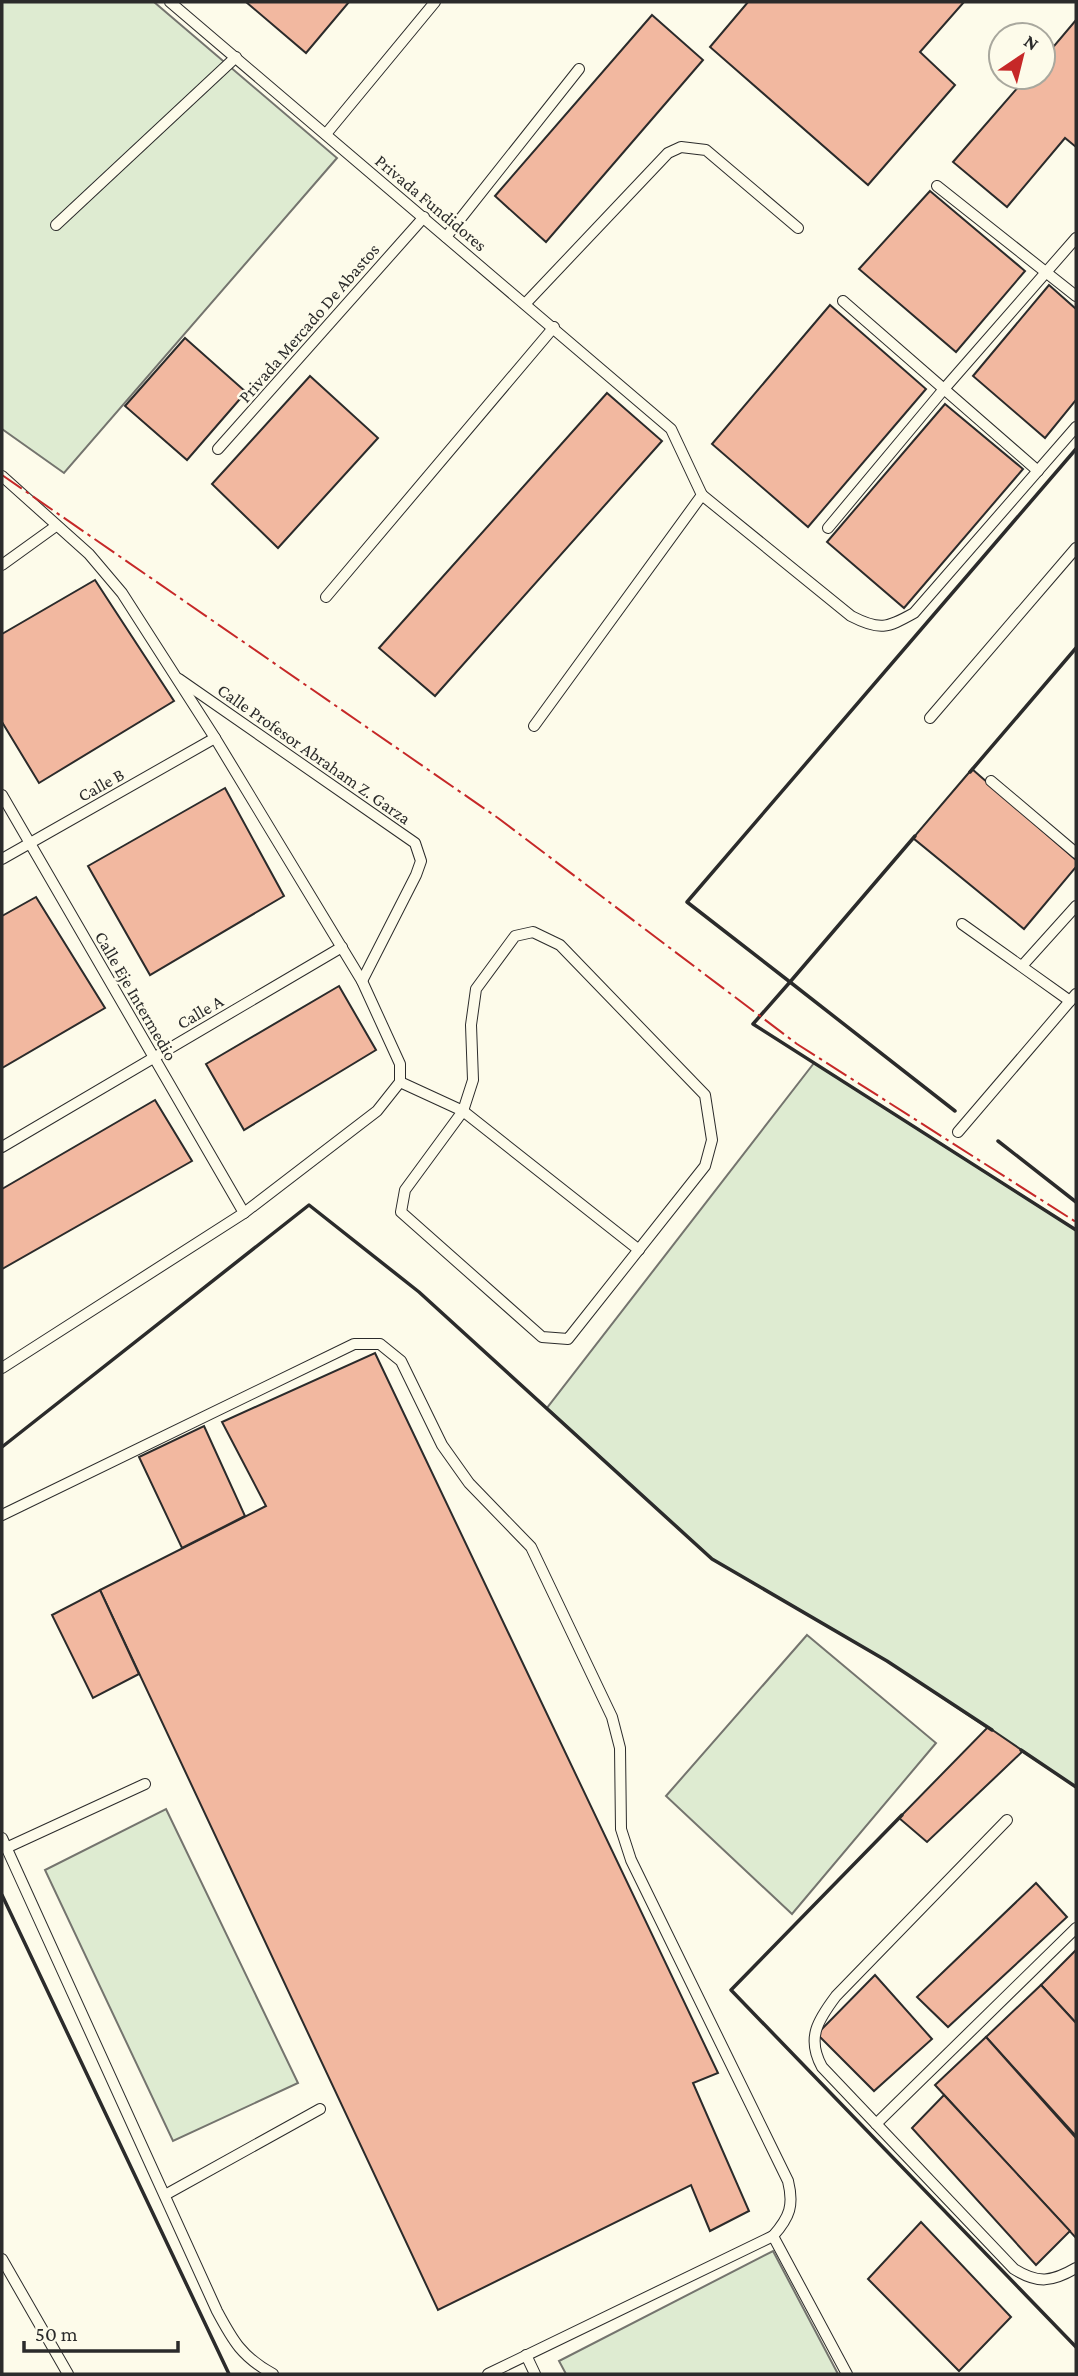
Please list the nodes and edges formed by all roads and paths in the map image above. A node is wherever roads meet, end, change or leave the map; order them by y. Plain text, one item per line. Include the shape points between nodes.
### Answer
1 (170, 2) edge
2 (435, 2) edge
3 (236, 57) junction
4 (579, 69) dead end
5 (326, 134) junction
6 (937, 186) dead end
7 (424, 217) junction
8 (55, 225) dead end
9 (798, 228) dead end
10 (446, 237) junction
11 (1076, 237) edge
12 (1046, 272) junction
13 (1076, 296) edge
14 (843, 301) dead end
15 (525, 303) junction
16 (554, 327) junction
17 (944, 389) junction
18 (1076, 427) edge
19 (218, 450) dead end
20 (1038, 471) junction
21 (2, 476) edge
22 (702, 495) junction
23 (57, 526) junction
24 (828, 528) dead end
25 (1076, 548) edge
26 (2, 565) edge
27 (326, 597) dead end
28 (174, 675) junction
29 (930, 718) dead end
30 (534, 726) dead end
31 (215, 738) junction
32 (991, 781) dead end
33 (2, 795) edge
34 (30, 843) junction
35 (1076, 853) edge
36 (2, 859) edge
37 (1076, 906) edge
38 (962, 924) dead end
39 (342, 947) junction
40 (1022, 966) junction
41 (362, 981) junction
42 (1073, 998) edge
43 (153, 1057) junction
44 (400, 1082) junction
45 (463, 1111) junction
46 (958, 1132) dead end
47 (2, 1147) edge
48 (244, 1213) junction
49 (639, 1250) junction
50 (2, 1368) edge
51 (2, 1515) edge
52 (145, 1784) dead end
53 (1007, 1820) dead end
54 (4, 1843) edge
55 (1076, 1928) edge
56 (320, 2109) dead end
57 (876, 2124) junction
58 (166, 2195) junction
59 (773, 2236) junction
60 (2, 2259) edge
61 (1076, 2268) edge
62 (526, 2356) junction
63 (68, 2374) edge
64 (273, 2374) edge
65 (488, 2374) edge
66 (536, 2374) edge
67 (847, 2374) edge

1 - 3 lane, Privada Fundidores
2 - 5 lane
3 - 5 lane, Privada Fundidores
3 - 8 lane
4 - 10 lane
5 - 7 lane, Privada Fundidores
6 - 12 lane
7 - 10 lane, Privada Fundidores
7 - 19 lane, Privada Mercado De Abastos
9 - 15 lane via 706,150 681,147 668,153
10 - 15 lane, Privada Fundidores
11 - 12 lane
12 - 13 lane
12 - 17 lane
14 - 17 lane
15 - 16 lane, Privada Fundidores
16 - 22 lane, Privada Fundidores via 671,429
16 - 27 lane
17 - 20 lane
17 - 24 lane
18 - 20 lane
20 - 22 lane via 914,613 890,627 870,626 851,616
21 - 23 lane, Calle Profesor Abraham Z. Garza
22 - 30 lane
23 - 26 lane
23 - 28 lane, Calle Profesor Abraham Z. Garza via 122,593
25 - 29 lane
28 - 31 lane, Calle Profesor Abraham Z. Garza
28 - 41 lane, Calle Profesor Abraham Z. Garza via 415,843 421,861 416,875
31 - 34 lane, Calle B
31 - 39 lane, Calle Profesor Abraham Z. Garza
32 - 35 lane
33 - 34 lane, Calle Eje Intermedio
34 - 36 lane, Calle B
34 - 43 lane, Calle Eje Intermedio
37 - 40 lane
38 - 40 lane
39 - 41 lane, Calle Profesor Abraham Z. Garza
39 - 43 lane, Calle A
40 - 42 lane
41 - 44 lane, Calle Profesor Abraham Z. Garza via 400,1064
42 - 46 lane
43 - 47 lane, Calle A
43 - 48 lane, Calle Eje Intermedio
44 - 45 lane
44 - 48 lane via 377,1111
45 - 49 lane
45 - 49 lane via 405,1189 401,1212 542,1337 568,1339
45 - 49 lane via 473,1080 471,1025 476,989 515,936 533,932 560,945 705,1095 712,1140 705,1166
48 - 50 lane
51 - 59 lane via 355,1345 380,1344 401,1361 442,1444 469,1483 531,1547 612,1717 620,1748 621,1829 631,1860 788,2181 793,2201 787,2220
52 - 54 lane
53 - 57 lane via 836,1996 817,2023 814,2054
54 - 58 lane
55 - 57 lane
56 - 58 lane
57 - 61 lane via 1014,2269 1031,2280 1054,2281
58 - 64 lane via 236,2347
59 - 62 lane
59 - 67 lane
60 - 63 lane
62 - 65 lane
62 - 66 lane

